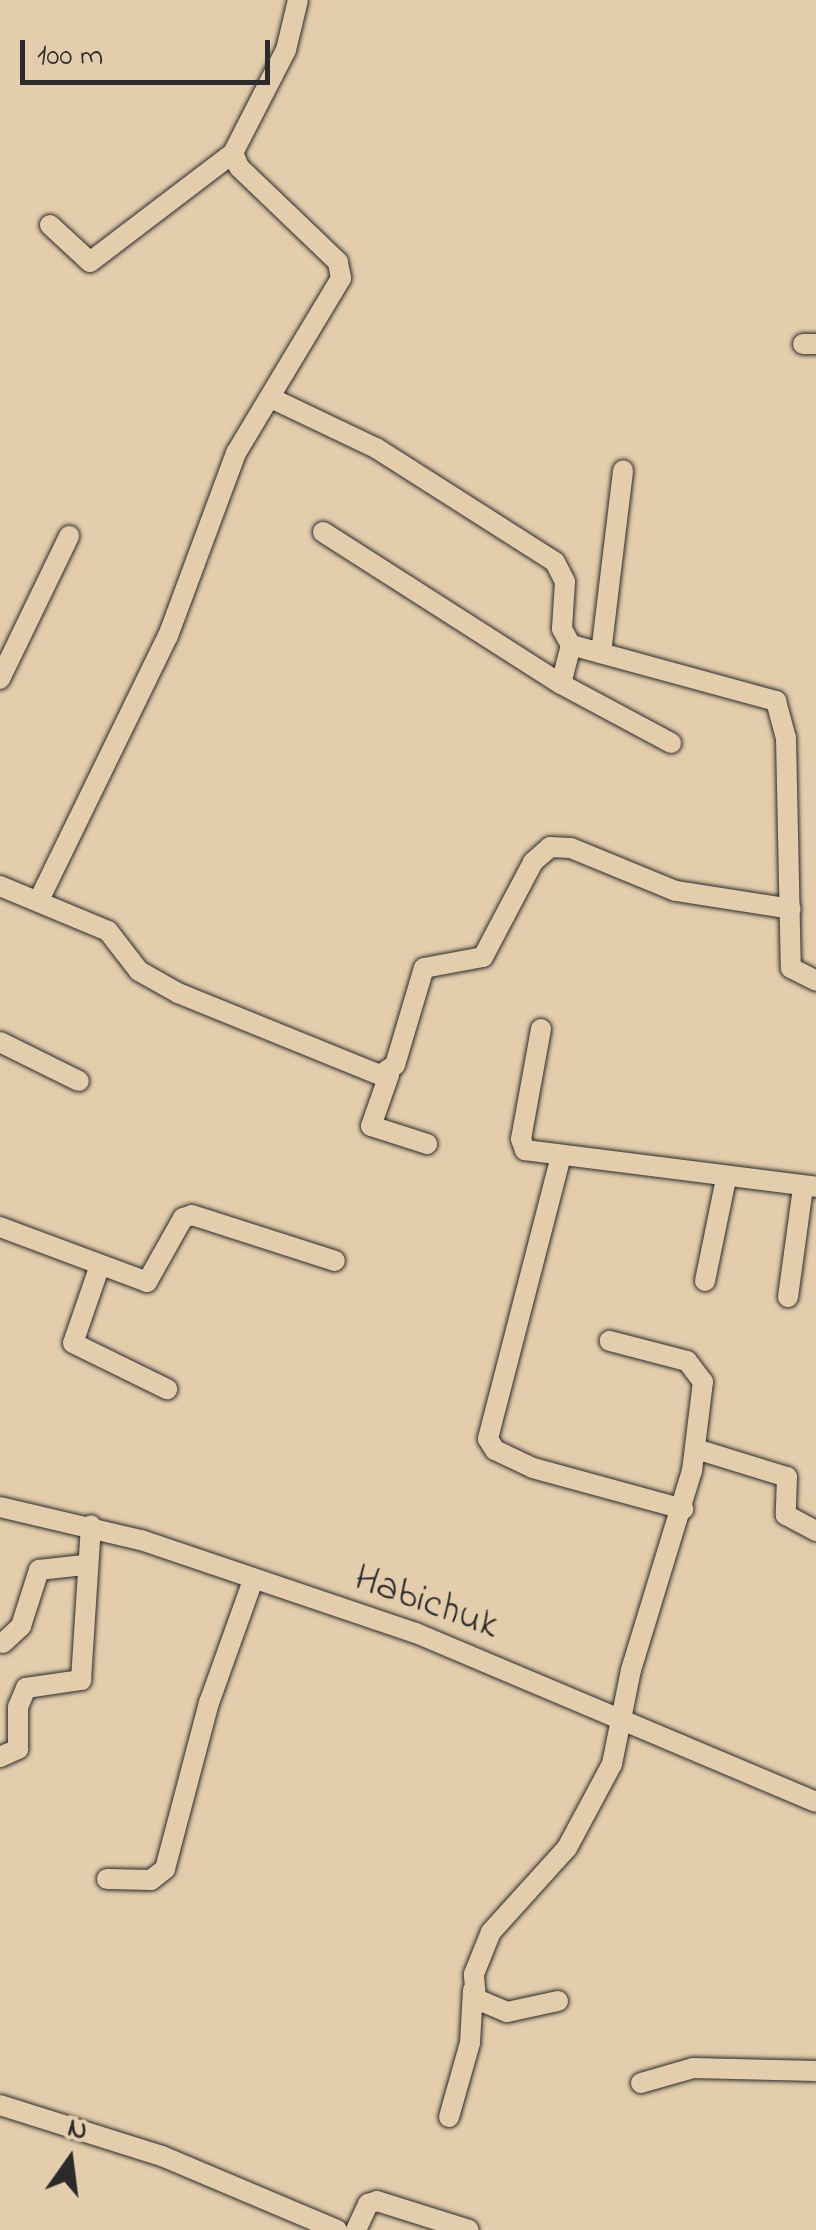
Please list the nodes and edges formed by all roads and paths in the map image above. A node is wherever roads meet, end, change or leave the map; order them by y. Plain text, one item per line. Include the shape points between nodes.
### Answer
1 (298, 0) edge
2 (233, 153) junction
3 (50, 225) dead end
4 (271, 398) junction
5 (623, 470) dead end
6 (322, 532) dead end
7 (69, 536) dead end
8 (570, 646) junction
9 (601, 653) junction
10 (0, 679) edge
11 (561, 684) junction
12 (670, 743) dead end
13 (0, 886) edge
14 (39, 900) junction
15 (791, 909) junction
16 (816, 980) edge
17 (541, 1029) dead end
18 (0, 1042) edge
19 (389, 1075) junction
20 (78, 1081) dead end
21 (428, 1144) dead end
22 (561, 1156) junction
23 (726, 1180) junction
24 (809, 1187) edge
25 (0, 1227) edge
26 (335, 1261) dead end
27 (100, 1268) junction
28 (705, 1281) dead end
29 (788, 1297) dead end
30 (610, 1341) dead end
31 (167, 1389) dead end
32 (696, 1449) junction
33 (0, 1507) edge
34 (683, 1509) junction
35 (92, 1525) junction
36 (816, 1531) edge
37 (84, 1565) junction
38 (253, 1580) junction
39 (3, 1644) dead end
40 (621, 1718) junction
41 (0, 1757) edge
42 (816, 1802) edge
43 (106, 1878) dead end
44 (473, 1990) junction
45 (558, 2001) dead end
46 (816, 2071) edge
47 (641, 2083) dead end
48 (0, 2104) edge
49 (449, 2116) dead end
50 (337, 2230) edge
51 (356, 2230) edge
52 (469, 2230) edge

1 - 2 street via 286,50
2 - 3 street via 90,262
2 - 4 street via 341,271 338,288
4 - 8 street via 376,448 555,562 565,582 562,629
4 - 14 street via 236,454 168,636
5 - 9 street
6 - 11 street
7 - 10 street
8 - 9 street
8 - 11 street
9 - 15 street via 762,696 782,709
11 - 12 street
13 - 14 street
14 - 19 street via 108,932 138,971 178,993
15 - 16 street via 791,968
15 - 19 street via 676,891 571,848 550,847 533,862 483,957 420,973
17 - 22 street via 520,1139 525,1150
18 - 20 street
19 - 21 street via 371,1126
22 - 23 street
22 - 34 street via 488,1438 495,1450 533,1468
23 - 24 street
23 - 28 street
24 - 29 street
25 - 27 street
26 - 27 street via 192,1215 183,1218 154,1278 136,1280
27 - 31 street via 73,1343
30 - 32 street via 696,1366 702,1382
32 - 34 street
32 - 36 street via 787,1477 786,1515
33 - 35 street, Habichuk
34 - 40 street
35 - 37 street
35 - 38 street, Habichuk
37 - 39 street via 38,1570 21,1626
37 - 41 street via 81,1680 26,1688 18,1707 18,1749
38 - 40 street, Habichuk via 416,1633
38 - 43 street via 209,1703 165,1869 151,1880
40 - 42 street, Habichuk
40 - 44 street via 612,1764 580,1827 491,1932
44 - 45 street via 476,1998 507,2012
44 - 49 street via 470,2042
46 - 47 street via 694,2068
48 - 50 street via 162,2156 279,2211
51 - 52 street via 368,2204 378,2202

